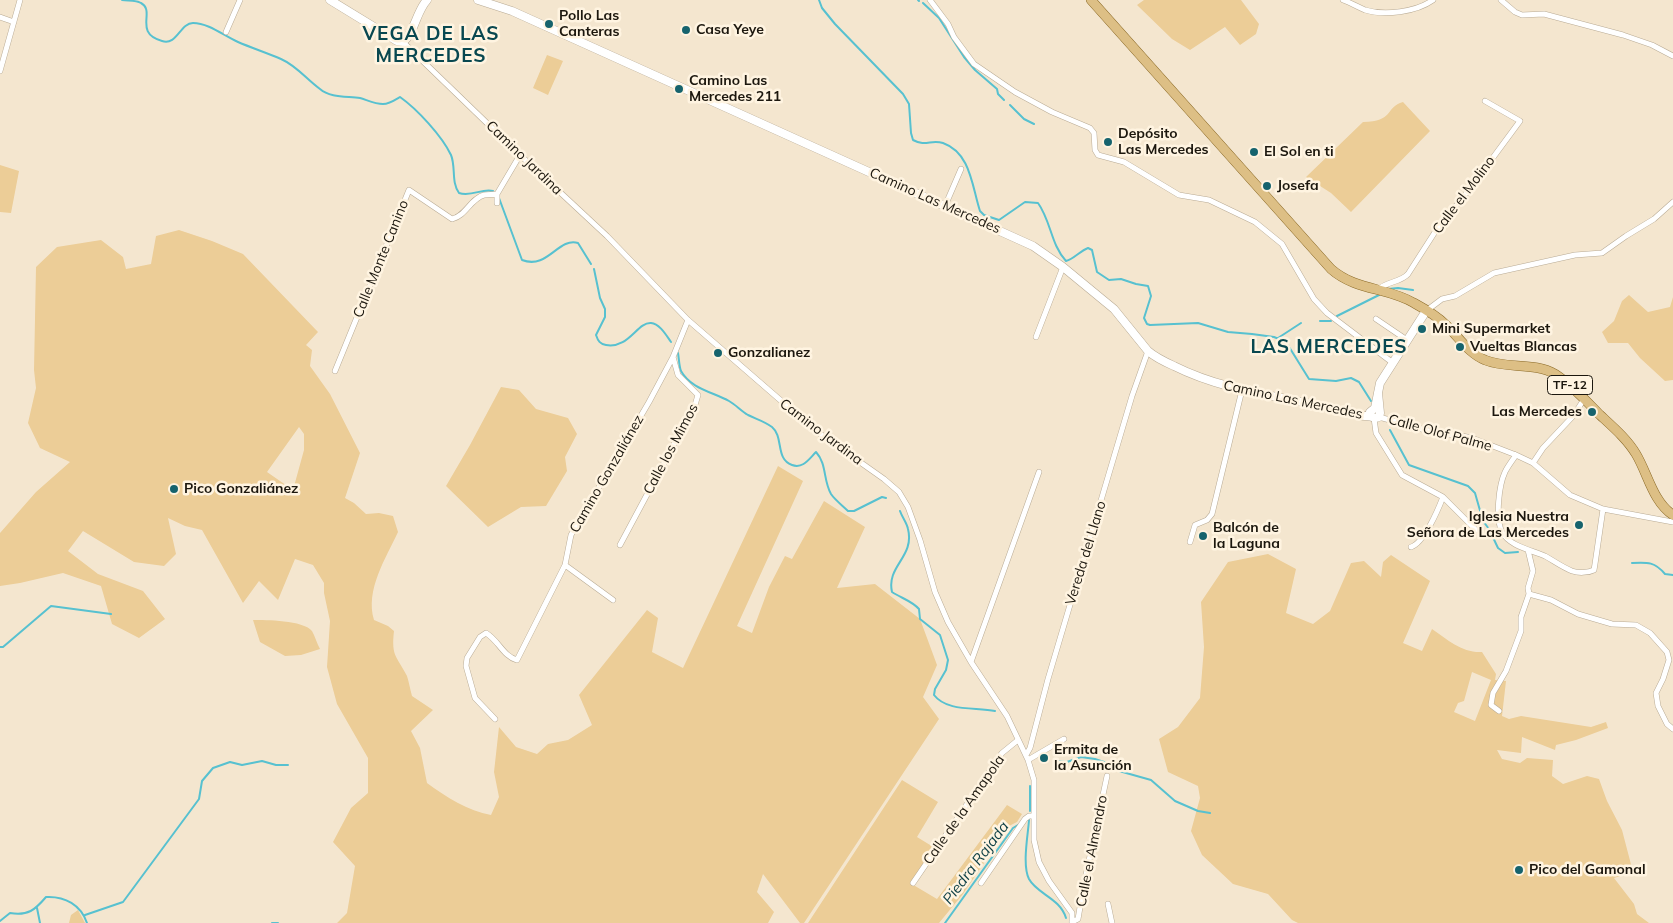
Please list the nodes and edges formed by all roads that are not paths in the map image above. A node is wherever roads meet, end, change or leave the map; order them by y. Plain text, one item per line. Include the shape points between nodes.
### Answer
1 (20, 0) edge
2 (240, 0) edge
3 (330, 0) edge
4 (427, 0) edge
5 (478, 0) edge
6 (930, 0) edge
7 (1091, 0) edge
8 (1343, 0) edge
9 (1433, 0) edge
10 (1500, 0) edge
11 (0, 17) edge
12 (14, 22) junction
13 (226, 32) dead end
14 (403, 42) junction
15 (1673, 56) edge
16 (0, 70) edge
17 (1485, 101) dead end
18 (520, 155) junction
19 (961, 169) dead end
20 (496, 194) junction
21 (1673, 202) edge
22 (498, 203) dead end
23 (945, 206) junction
24 (1063, 267) junction
25 (1378, 290) junction
26 (1426, 311) junction
27 (1376, 319) dead end
28 (688, 320) junction
29 (1036, 337) dead end
30 (1407, 340) junction
31 (1148, 351) junction
32 (673, 357) junction
33 (1393, 363) junction
34 (335, 371) dead end
35 (1242, 390) junction
36 (1584, 398) junction
37 (1376, 414) junction
38 (1516, 455) junction
39 (1533, 463) junction
40 (1039, 472) dead end
41 (1443, 497) junction
42 (1603, 509) junction
43 (1673, 515) edge
44 (1673, 522) edge
45 (1476, 530) dead end
46 (1190, 542) dead end
47 (620, 545) dead end
48 (1410, 547) dead end
49 (1528, 550) junction
50 (565, 565) junction
51 (1529, 594) junction
52 (613, 600) dead end
53 (971, 662) junction
54 (1498, 711) dead end
55 (494, 718) dead end
56 (1673, 729) edge
57 (1064, 739) dead end
58 (1018, 740) junction
59 (1027, 758) junction
60 (1107, 776) dead end
61 (1034, 816) junction
62 (982, 882) dead end
63 (913, 883) dead end
64 (1108, 904) dead end
65 (1071, 922) edge
66 (1112, 923) edge

1 - 12 street
2 - 13 street
3 - 14 main road
4 - 14 main road
5 - 23 main road, Camino Las Mercedes via 521,15
6 - 33 street via 974,64 1020,95 1090,128 1098,155 1124,162 1179,195 1209,200 1255,222 1282,244 1314,299 1327,313
7 - 25 main road, TF-12 via 1331,269 1341,278
8 - 9 street via 1366,10 1396,13
10 - 15 street via 1522,15 1544,14 1622,35
11 - 12 street
12 - 16 street
14 - 18 street, Camino Jardina
17 - 25 street, Calle el Molino via 1520,121 1435,232 1408,274
18 - 20 street
18 - 28 street, Camino Jardina via 607,236
19 - 23 street
20 - 22 street
20 - 34 street, Calle Monte Canino via 484,195 459,218 452,219 409,190
21 - 26 street via 1654,219 1602,253 1575,255 1494,274 1455,296 1442,299
23 - 24 main road, Camino Las Mercedes via 1033,246
24 - 29 street
24 - 31 main road, Camino Las Mercedes via 1114,309
25 - 26 main road, TF-12 via 1408,300
26 - 30 main road
26 - 36 main road, TF-12 via 1446,324 1477,356 1494,363 1553,373
27 - 30 street
28 - 32 street, Camino Gonzaliánez
28 - 53 street, Camino Jardina via 816,431 899,492 908,507 935,592
30 - 33 main road
31 - 35 main road, Camino Las Mercedes via 1189,374
31 - 59 street, Vereda del Llano via 1132,396
32 - 47 street, Calle los Mimos via 678,375 698,395
32 - 50 street, Camino Gonzaliánez via 571,536
33 - 37 main road via 1379,385
35 - 37 main road, Camino Las Mercedes via 1361,416
35 - 46 street via 1212,514 1195,525
36 - 39 street via 1574,415
36 - 43 main road, TF-12 via 1631,446 1659,501
37 - 38 street, Calle Olof Palme via 1436,433 1472,438
37 - 41 street via 1375,431 1402,475
38 - 39 street, Calle Olof Palme
38 - 49 street via 1502,481 1499,518 1503,534
39 - 42 street, Calle Olof Palme via 1570,495
40 - 53 street
41 - 45 street
41 - 48 street via 1426,532 1418,544
42 - 44 street, Calle Olof Palme
42 - 49 street via 1594,570 1573,571
49 - 51 street via 1533,571
50 - 52 street
50 - 55 street, Camino Gonzaliánez via 517,660 509,658 494,637 486,632 467,658 466,666 475,698
51 - 54 street via 1521,617 1521,630 1506,671 1491,698 1491,705
51 - 56 street via 1604,622 1636,624 1650,633 1667,652 1669,660 1656,692 1658,706
53 - 58 street, Camino Jardina via 1007,716
57 - 59 street
58 - 59 street, Camino Jardina
58 - 63 street, Calle de la Amapola via 1002,753
59 - 61 street, Camino Jardina via 1034,780
60 - 65 street, Calle el Almendro via 1078,919
61 - 62 street via 1025,819
61 - 65 street, Camino Jardina via 1034,840 1039,862 1072,913
64 - 66 street

